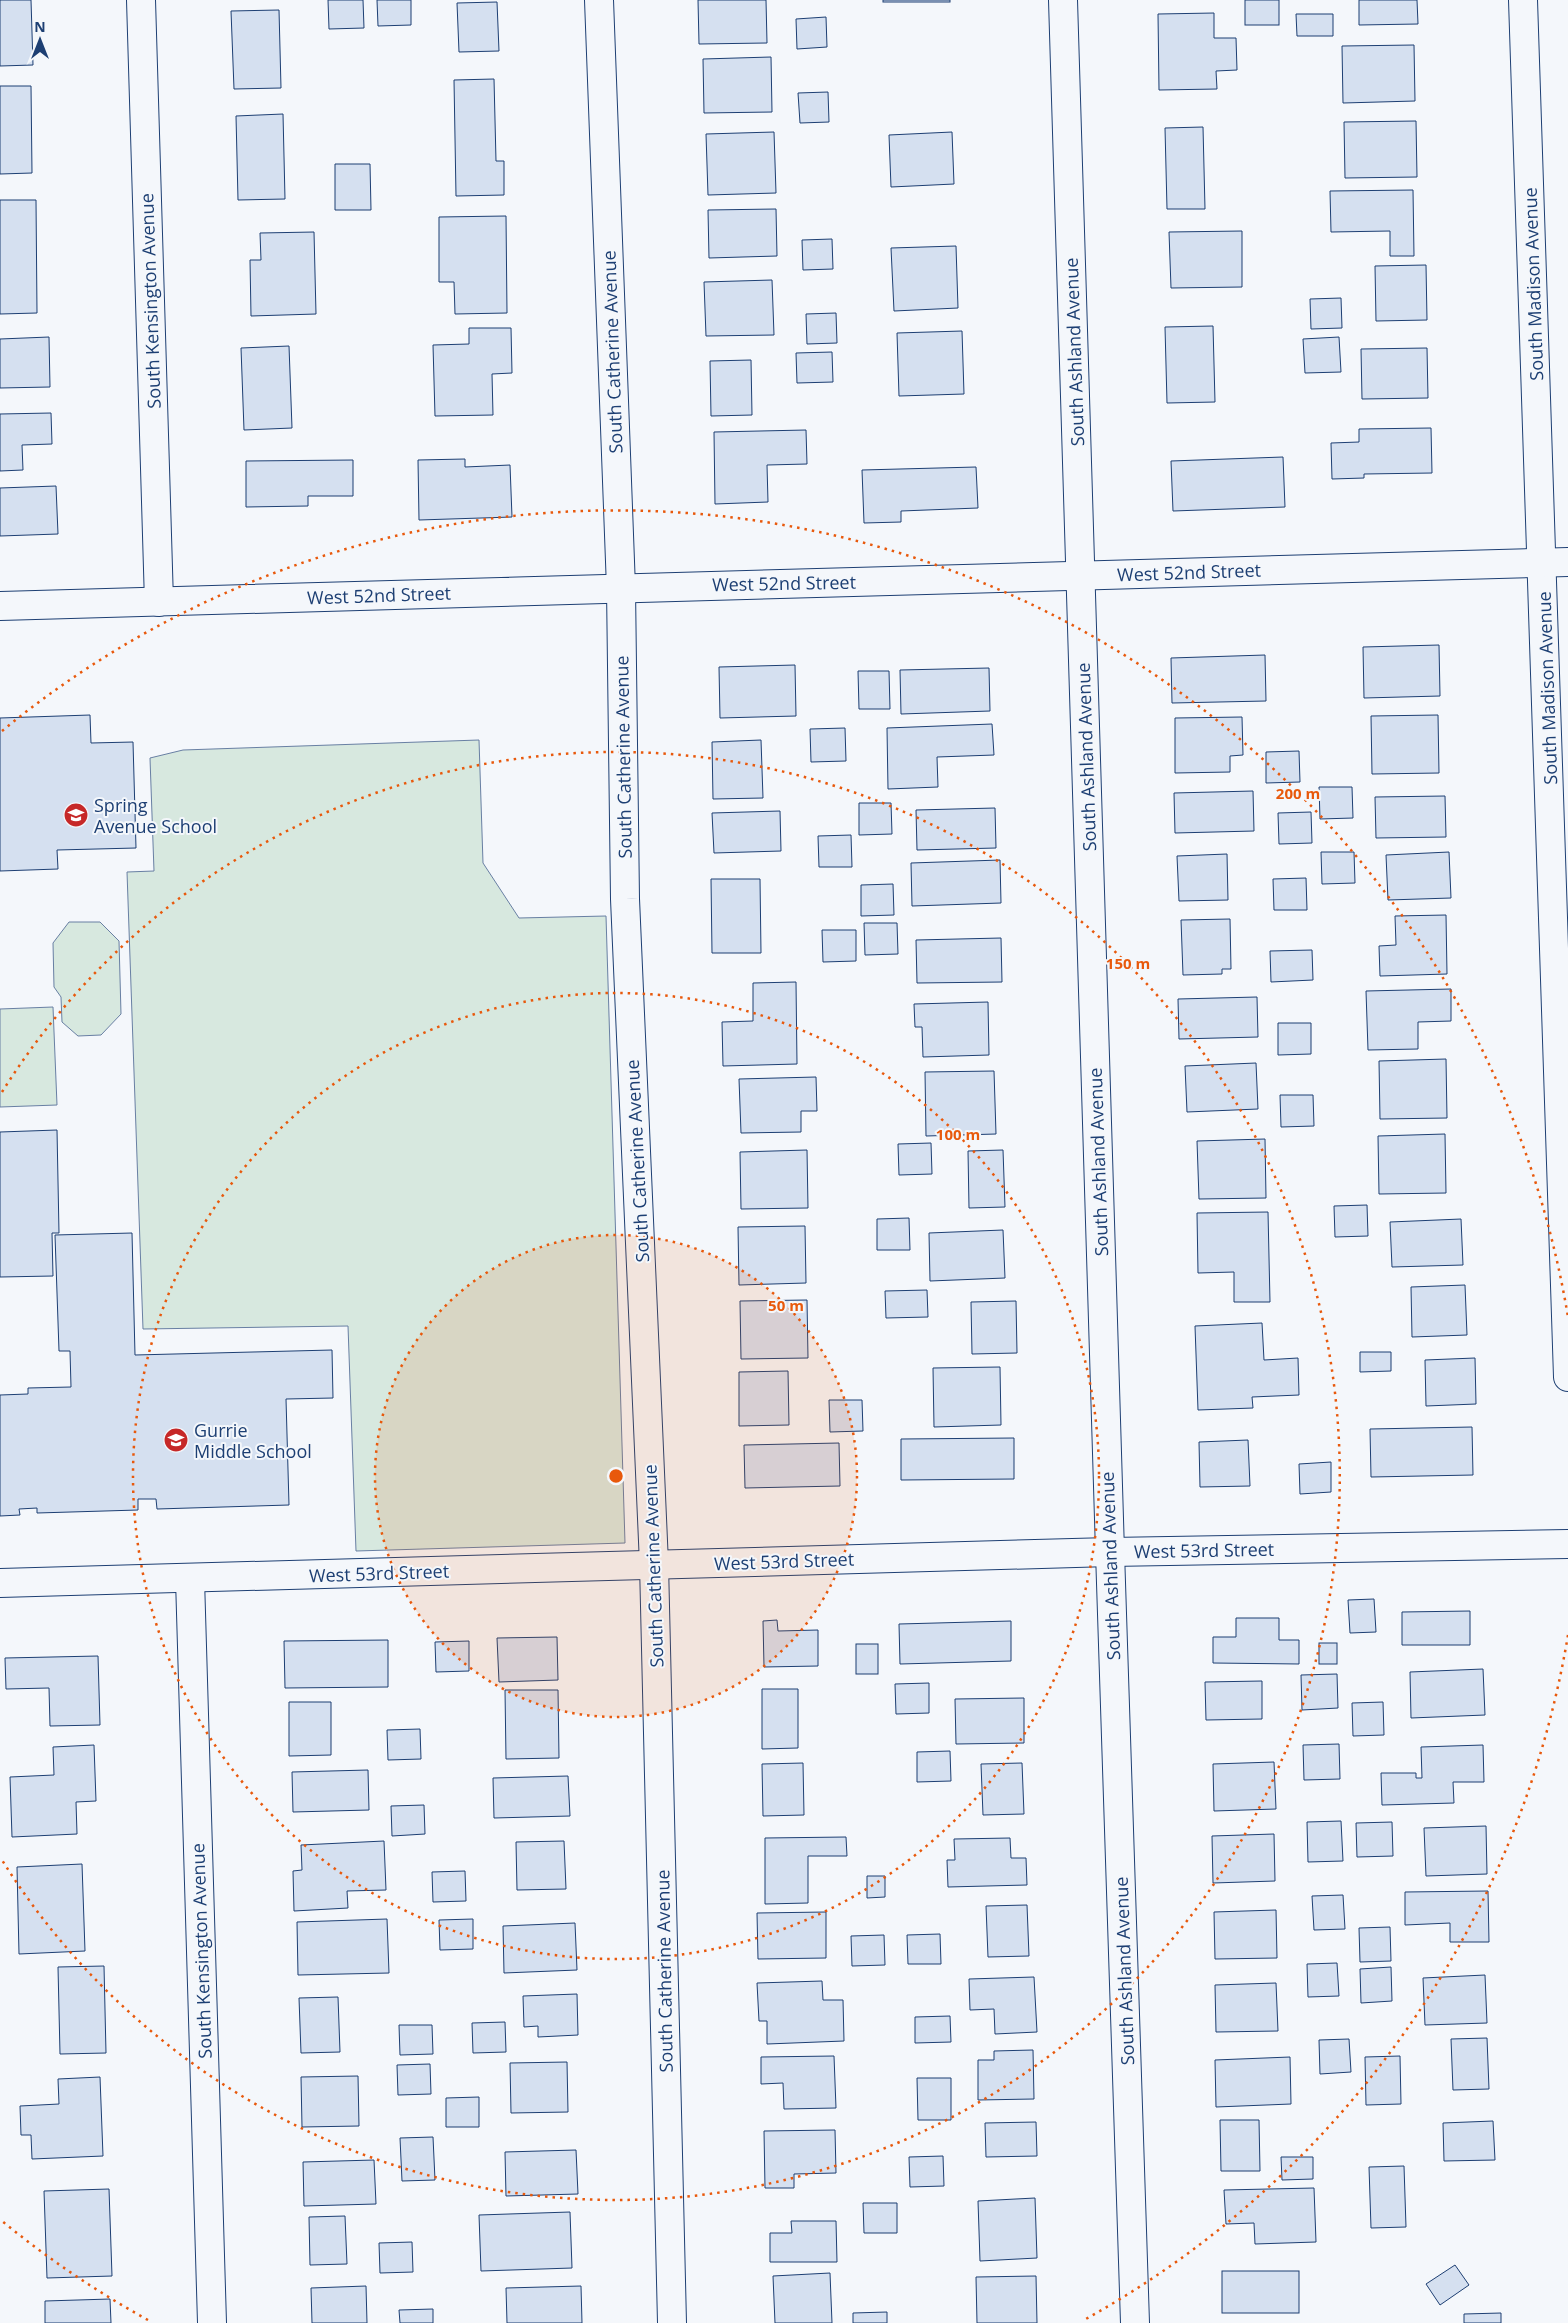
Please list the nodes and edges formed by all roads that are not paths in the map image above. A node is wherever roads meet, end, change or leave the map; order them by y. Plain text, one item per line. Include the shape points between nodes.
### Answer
1 (141, 0) edge
2 (599, 0) edge
3 (1063, 0) edge
4 (1524, 0) edge
5 (1555, 562) edge
6 (1081, 575) junction
7 (622, 588) junction
8 (159, 602) junction
9 (0, 606) edge
10 (1568, 1377) edge
11 (1568, 1544) edge
12 (1110, 1552) junction
13 (654, 1564) junction
14 (190, 1579) junction
15 (0, 1583) edge
16 (212, 2323) edge
17 (672, 2323) edge
18 (1135, 2323) edge

1 - 8 street, South Kensington Avenue
2 - 7 street, South Catherine Avenue
3 - 6 street, South Ashland Avenue
4 - 5 street, South Madison Avenue
5 - 6 street, West 52nd Street
5 - 10 street, South Madison Avenue
6 - 7 street, West 52nd Street
6 - 12 street, South Ashland Avenue
7 - 8 street, West 52nd Street
7 - 13 street, South Catherine Avenue via 625,899
8 - 9 street, West 52nd Street
11 - 12 street, West 53rd Street
12 - 13 street, West 53rd Street
12 - 18 street, South Ashland Avenue
13 - 14 street, West 53rd Street
13 - 17 street, South Catherine Avenue
14 - 15 street, West 53rd Street
14 - 16 street, South Kensington Avenue

